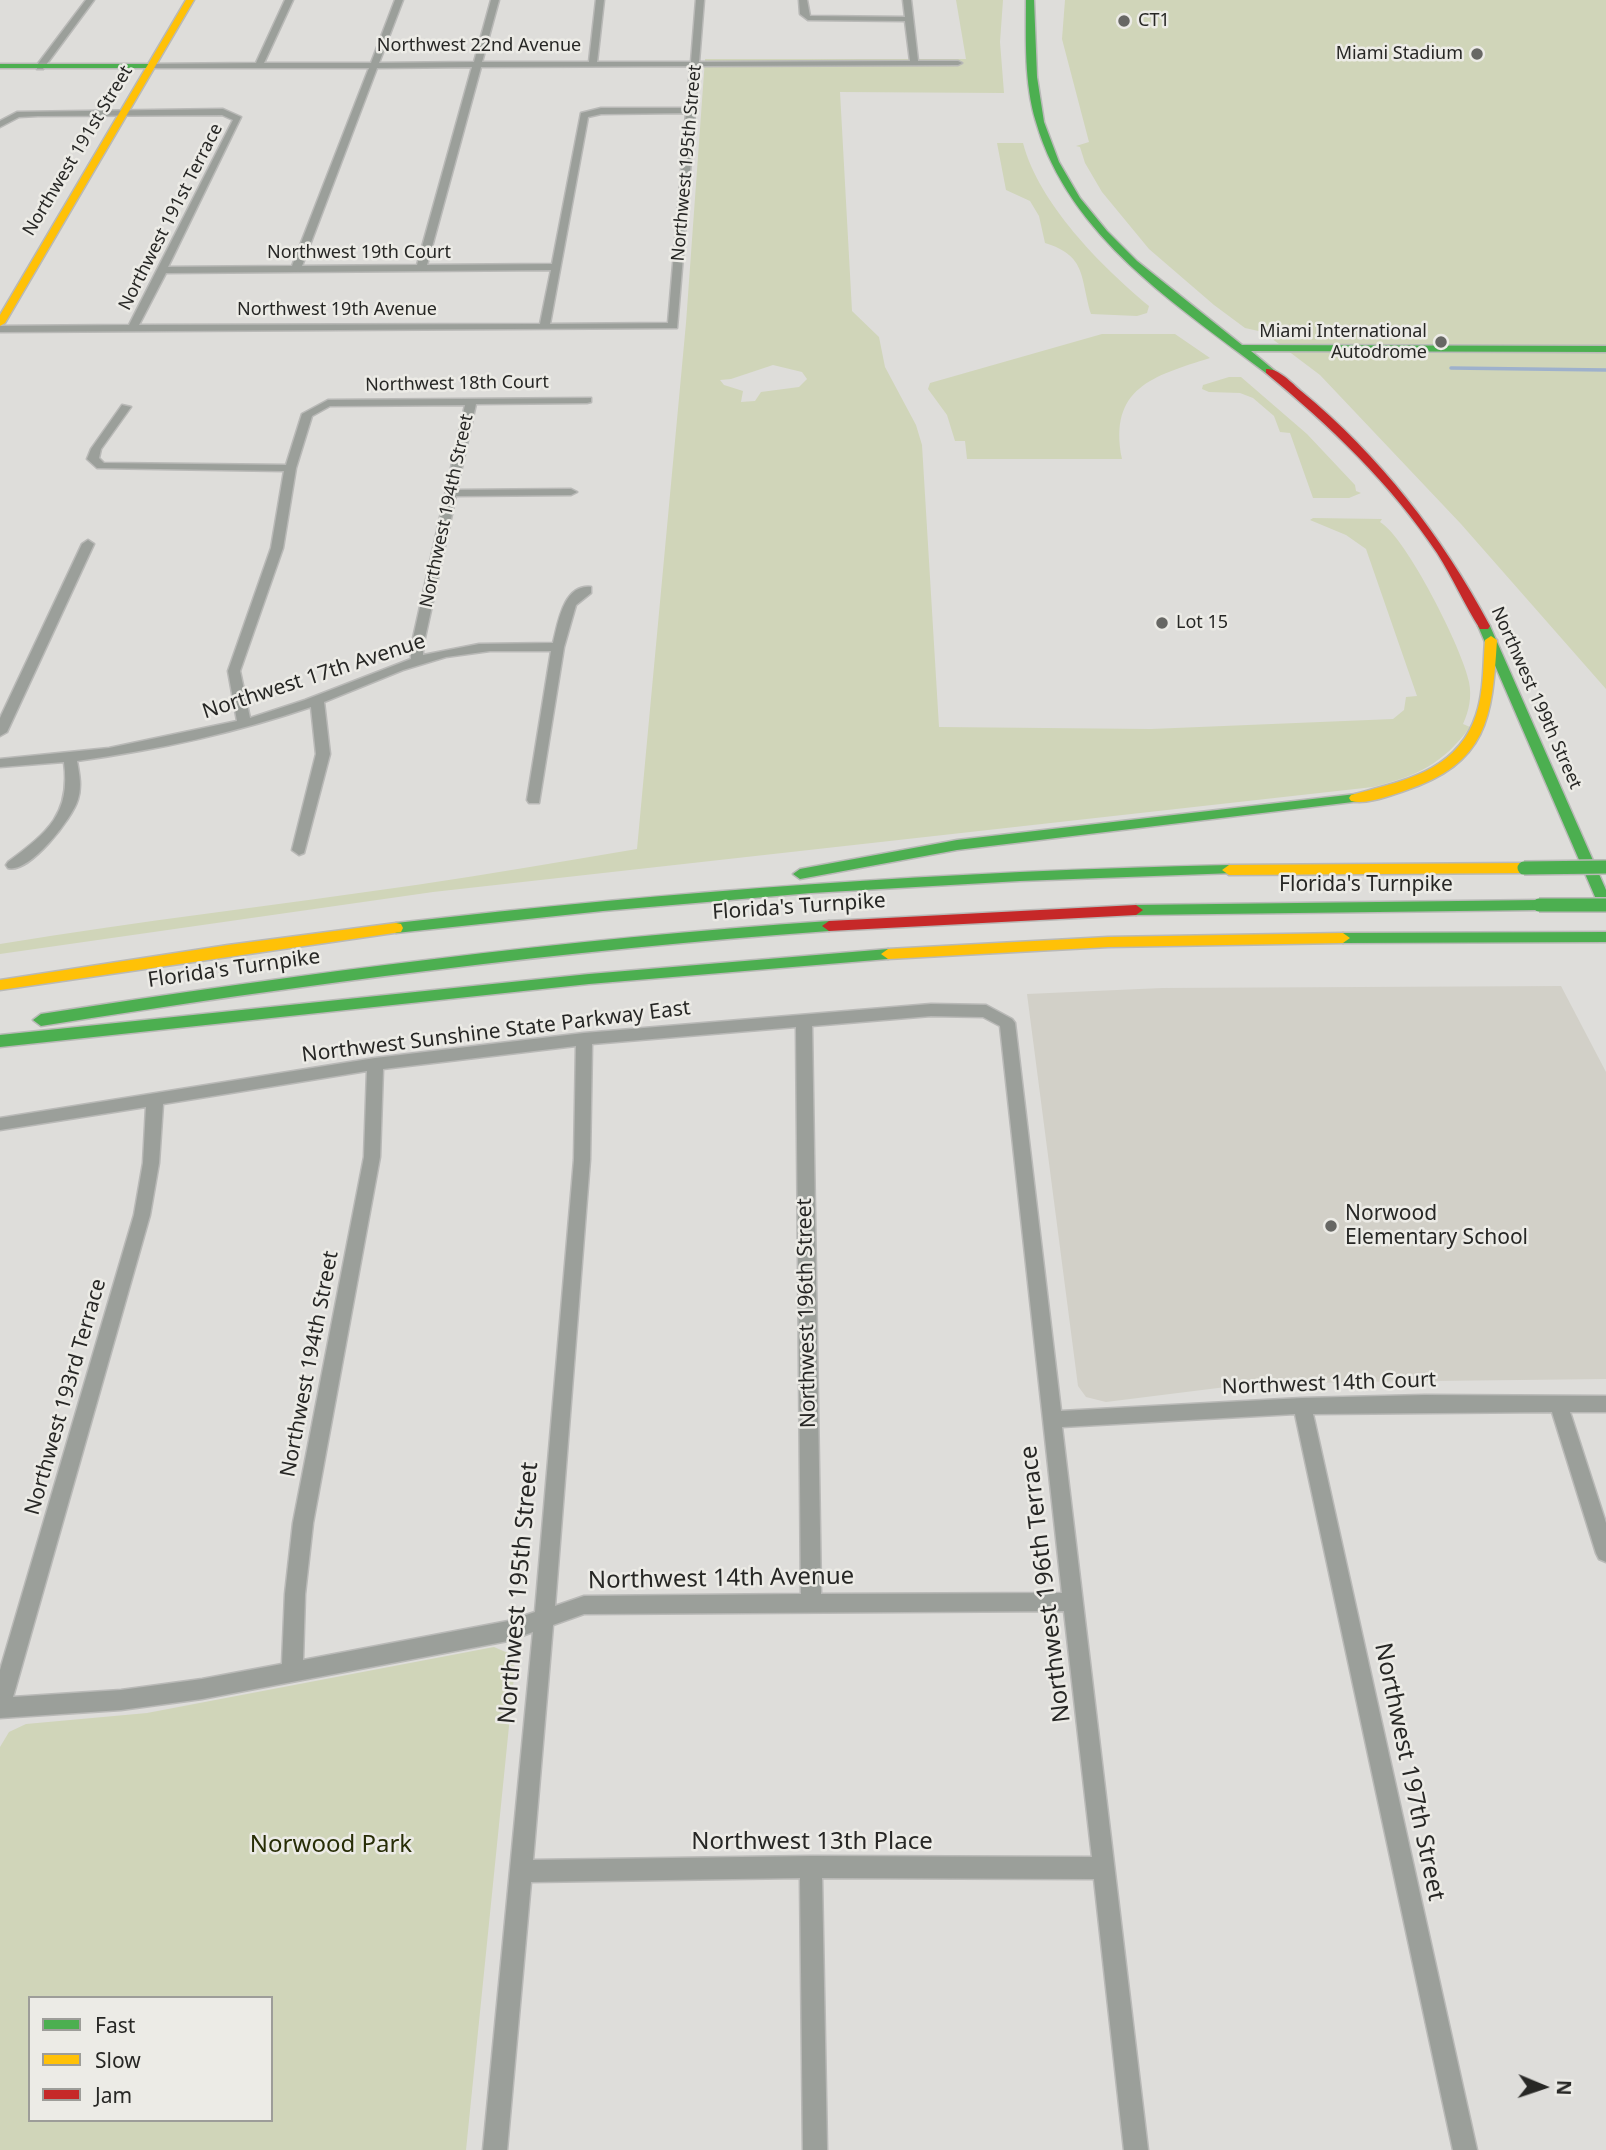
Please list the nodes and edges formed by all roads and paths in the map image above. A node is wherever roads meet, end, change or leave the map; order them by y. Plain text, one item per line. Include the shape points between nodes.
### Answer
1 (90, 0) edge
2 (190, 0) edge
3 (289, 0) edge
4 (399, 0) edge
5 (495, 0) edge
6 (600, 0) edge
7 (699, 0) edge
8 (803, 0) edge
9 (907, 0) edge
10 (1030, 0) edge
11 (910, 19) junction
12 (914, 63) junction
13 (958, 63) dead end
14 (593, 64) junction
15 (696, 64) junction
16 (477, 65) junction
17 (0, 66) edge
18 (151, 66) junction
19 (259, 66) junction
20 (375, 66) junction
21 (40, 67) junction
22 (693, 110) junction
23 (121, 113) junction
24 (0, 124) edge
25 (557, 267) junction
26 (296, 268) junction
27 (421, 269) junction
28 (162, 270) junction
29 (0, 323) edge
30 (545, 326) junction
31 (673, 326) joint
32 (133, 328) junction
33 (0, 329) edge
34 (1239, 348) junction
35 (1606, 349) edge
36 (587, 400) dead end
37 (471, 401) junction
38 (126, 407) dead end
39 (290, 468) junction
40 (571, 492) dead end
41 (450, 493) junction
42 (88, 544) dead end
43 (587, 590) dead end
44 (1491, 640) junction
45 (558, 647) junction
46 (417, 662) junction
47 (317, 701) junction
48 (244, 723) junction
49 (0, 732) edge
50 (70, 758) junction
51 (0, 763) edge
52 (534, 800) dead end
53 (299, 850) dead end
54 (13, 865) dead end
55 (1606, 867) edge
56 (645, 902) junction
57 (1606, 906) edge
58 (1606, 937) edge
59 (0, 985) edge
60 (998, 1016) joint
61 (804, 1022) junction
62 (0, 1027) edge
63 (584, 1040) junction
64 (0, 1041) edge
65 (375, 1065) junction
66 (155, 1098) junction
67 (0, 1124) edge
68 (1558, 1404) junction
69 (1606, 1404) edge
70 (1302, 1406) junction
71 (1053, 1419) junction
72 (1606, 1553) edge
73 (1075, 1602) junction
74 (811, 1604) junction
75 (544, 1618) junction
76 (292, 1672) junction
77 (0, 1706) edge
78 (811, 1867) junction
79 (1105, 1868) junction
80 (520, 1871) junction
81 (495, 2150) edge
82 (815, 2150) edge
83 (1136, 2150) edge
84 (1465, 2150) edge

1 - 21 street
2 - 18 main road, Northwest 191st Street
3 - 19 street
4 - 20 street
5 - 16 street
6 - 14 street
7 - 15 street, Northwest 195th Street
8 - 11 street via 808,18
9 - 11 street
10 - 34 main road, Northwest 199th Street via 1036,99 1061,173 1125,253
11 - 12 street
12 - 13 street, Northwest 22nd Avenue
12 - 15 street, Northwest 22nd Avenue
14 - 15 street, Northwest 22nd Avenue
14 - 16 street, Northwest 22nd Avenue
15 - 22 street, Northwest 195th Street
16 - 20 street, Northwest 22nd Avenue
16 - 27 street
17 - 21 main road, Northwest 22nd Avenue
18 - 19 street, Northwest 22nd Avenue
18 - 21 main road, Northwest 22nd Avenue
18 - 23 main road, Northwest 191st Street
19 - 20 street, Northwest 22nd Avenue
20 - 26 street
22 - 25 street via 584,115
22 - 31 street, Northwest 195th Street
23 - 24 street via 17,116
23 - 28 street, Northwest 191st Terrace via 223,112 238,119
23 - 29 main road, Northwest 191st Street
25 - 27 street, Northwest 19th Court
25 - 30 street
26 - 27 street, Northwest 19th Court
26 - 28 street, Northwest 19th Court
28 - 32 street, Northwest 191st Terrace
30 - 31 street, Northwest 19th Avenue
30 - 32 street, Northwest 19th Avenue
32 - 33 street, Northwest 19th Avenue
34 - 35 main road
34 - 44 main road, Northwest 199th Street via 1327,418 1411,508
36 - 37 street, Northwest 18th Court
37 - 39 street, Northwest 18th Court via 328,403 307,414
37 - 41 street, Northwest 194th Street
38 - 39 street via 96,449 93,459 101,466
39 - 48 street via 277,548 233,671
40 - 41 street
41 - 46 street, Northwest 194th Street via 416,647
42 - 49 street
43 - 45 street via 570,603
44 - 56 main road via 1484,715 1471,742 1449,765 1400,790 1357,799 957,845
44 - 57 main road, Northwest 199th Street
45 - 46 street, Northwest 17th Avenue via 466,649
45 - 52 street
46 - 47 street, Northwest 17th Avenue
47 - 48 street, Northwest 17th Avenue
47 - 53 street via 323,754
48 - 50 street, Northwest 17th Avenue via 116,753
50 - 51 street, Northwest 17th Avenue
50 - 54 street via 73,794 60,819
55 - 56 main road, Florida's Turnpike, bridge via 1076,874
56 - 59 main road, Florida's Turnpike via 320,937
57 - 62 main road, Florida's Turnpike, bridge via 1085,912 695,936 340,975
58 - 64 main road via 1168,940 892,954 543,984
60 - 61 street, Northwest Sunshine State Parkway East via 986,1011 931,1010
60 - 71 street, Northwest 196th Terrace via 1007,1023
61 - 63 street, Northwest Sunshine State Parkway East
61 - 74 street, Northwest 196th Street
63 - 65 street, Northwest Sunshine State Parkway East
63 - 75 street, Northwest 195th Street via 582,1160
65 - 66 street, Northwest Sunshine State Parkway East
65 - 76 street, Northwest 194th Street via 372,1157 303,1523
66 - 67 street, Northwest Sunshine State Parkway East
66 - 77 street, Northwest 193rd Terrace via 142,1215
68 - 69 street, Northwest 14th Court
68 - 70 street, Northwest 14th Court
68 - 72 street
70 - 71 street, Northwest 14th Court
70 - 84 street, Northwest 197th Street
71 - 73 street, Northwest 196th Terrace
73 - 74 street, Northwest 14th Avenue
73 - 79 street, Northwest 196th Terrace
74 - 75 street, Northwest 14th Avenue via 584,1605
75 - 76 street, Northwest 14th Avenue via 508,1630
75 - 80 street, Northwest 195th Street
76 - 77 street, Northwest 14th Avenue via 121,1700
78 - 79 street, Northwest 13th Place
78 - 80 street, Northwest 13th Place
78 - 82 street
79 - 83 street, Northwest 196th Terrace
80 - 81 street, Northwest 195th Street

